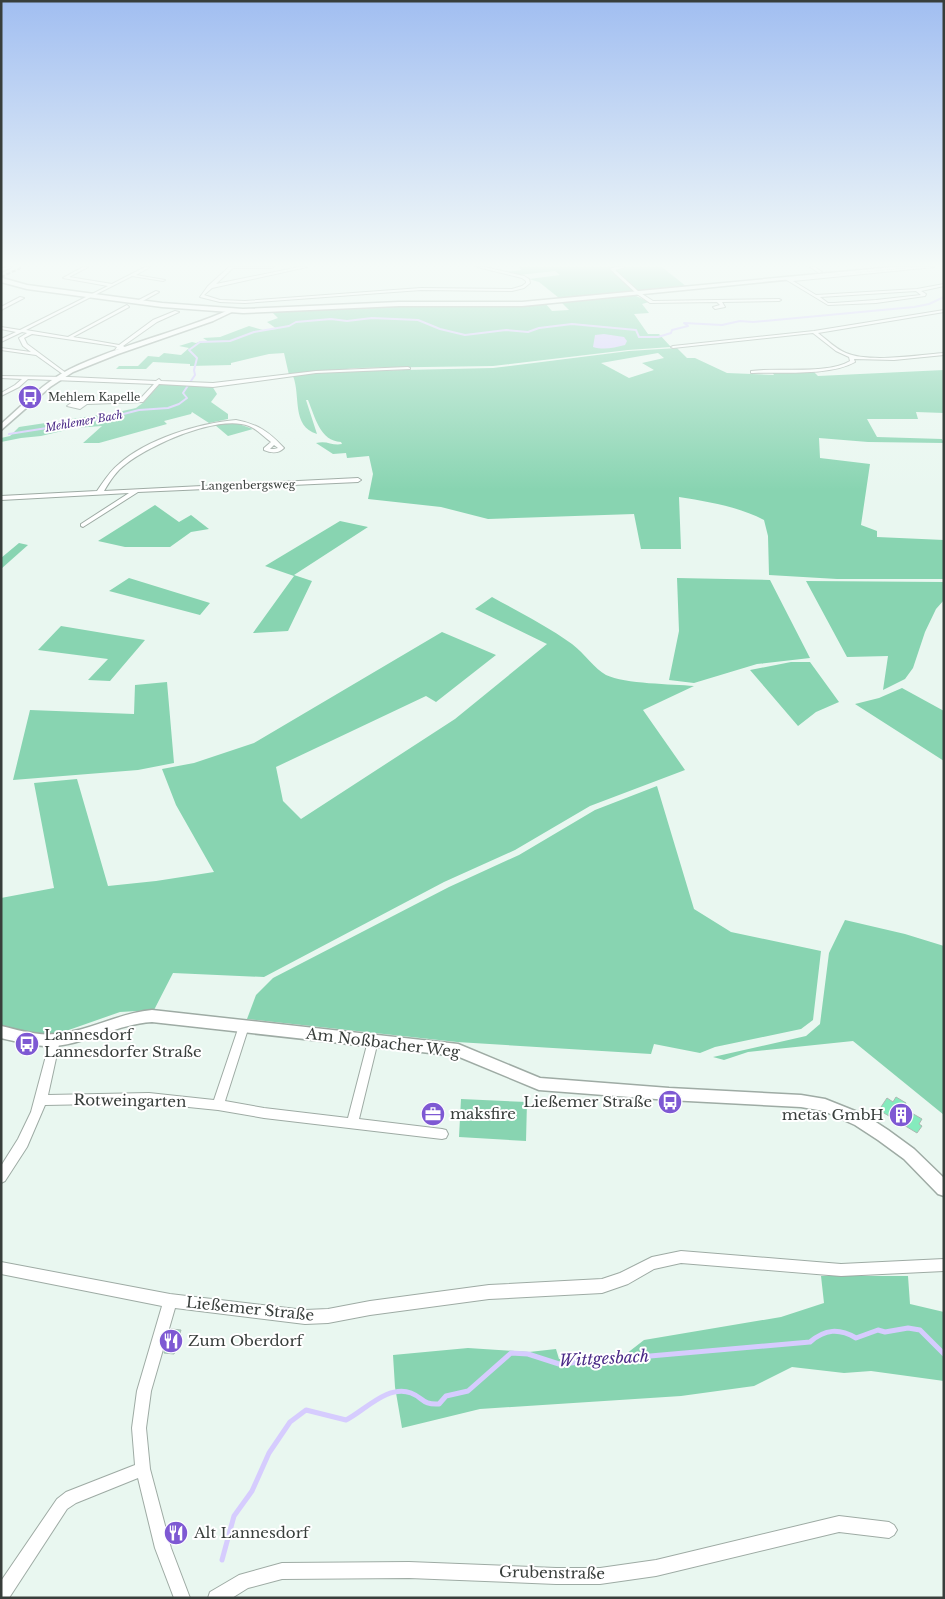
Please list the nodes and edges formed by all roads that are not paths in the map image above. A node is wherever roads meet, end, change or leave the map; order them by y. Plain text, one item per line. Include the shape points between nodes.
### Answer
1 (23, 342) edge
2 (89, 342) edge
3 (131, 342) edge
4 (141, 342) edge
5 (729, 342) edge
6 (827, 342) edge
7 (123, 348) junction
8 (673, 348) dead end
9 (1, 349) edge
10 (36, 354) junction
11 (944, 354) edge
12 (851, 357) junction
13 (408, 368) dead end
14 (753, 372) dead end
15 (62, 376) junction
16 (1, 377) edge
17 (26, 378) junction
18 (159, 381) junction
19 (1, 395) edge
20 (85, 402) dead end
21 (1, 428) edge
22 (274, 442) dead end
23 (358, 480) dead end
24 (139, 490) junction
25 (99, 493) junction
26 (1, 498) edge
27 (83, 525) dead end
28 (244, 1026) junction
29 (1, 1032) edge
30 (55, 1040) junction
31 (373, 1040) junction
32 (42, 1100) junction
33 (218, 1105) junction
34 (352, 1123) junction
35 (442, 1134) dead end
36 (1, 1177) edge
37 (944, 1189) edge
38 (944, 1265) edge
39 (1, 1268) edge
40 (170, 1301) junction
41 (143, 1469) junction
42 (889, 1530) dead end
43 (1, 1595) edge
44 (182, 1598) edge
45 (216, 1598) edge

1 - 10 street
2 - 7 street
3 - 7 street
4 - 7 street
5 - 8 street
6 - 12 street
7 - 15 street
9 - 10 street
10 - 15 street
11 - 12 street
12 - 14 street via 852,363 844,366
13 - 18 street via 316,372 228,384
15 - 17 street
15 - 18 street via 104,381
15 - 21 street
16 - 17 street
17 - 19 street
18 - 20 street via 138,402
22 - 25 street via 248,424 230,421 207,424 133,456 120,465
23 - 24 street, Langenbergsweg
24 - 25 street, Langenbergsweg
24 - 27 street, Langenbergsweg
25 - 26 street, Langenbergsweg
28 - 30 street, Am Noßbacher Weg via 137,1016
28 - 31 street, Am Noßbacher Weg
28 - 33 street
29 - 30 street, Am Noßbacher Weg
30 - 32 street
31 - 34 street
31 - 37 street, Am Noßbacher Weg via 458,1050 539,1084 825,1105 860,1120 883,1135 909,1154
32 - 33 street, Rotweingarten via 149,1098
32 - 36 street via 30,1132
33 - 34 street, Rotweingarten
34 - 35 street, Rotweingarten
38 - 40 street, Ließemer Straße via 841,1270 681,1257 652,1262 624,1279 602,1286 489,1292 328,1316 305,1317
39 - 40 street, Ließemer Straße
40 - 41 street via 144,1391 139,1428
41 - 43 street via 71,1497 62,1504
41 - 44 street via 163,1548
42 - 45 street, Grubenstraße via 839,1524 656,1568 600,1576 409,1570 282,1571 245,1581

